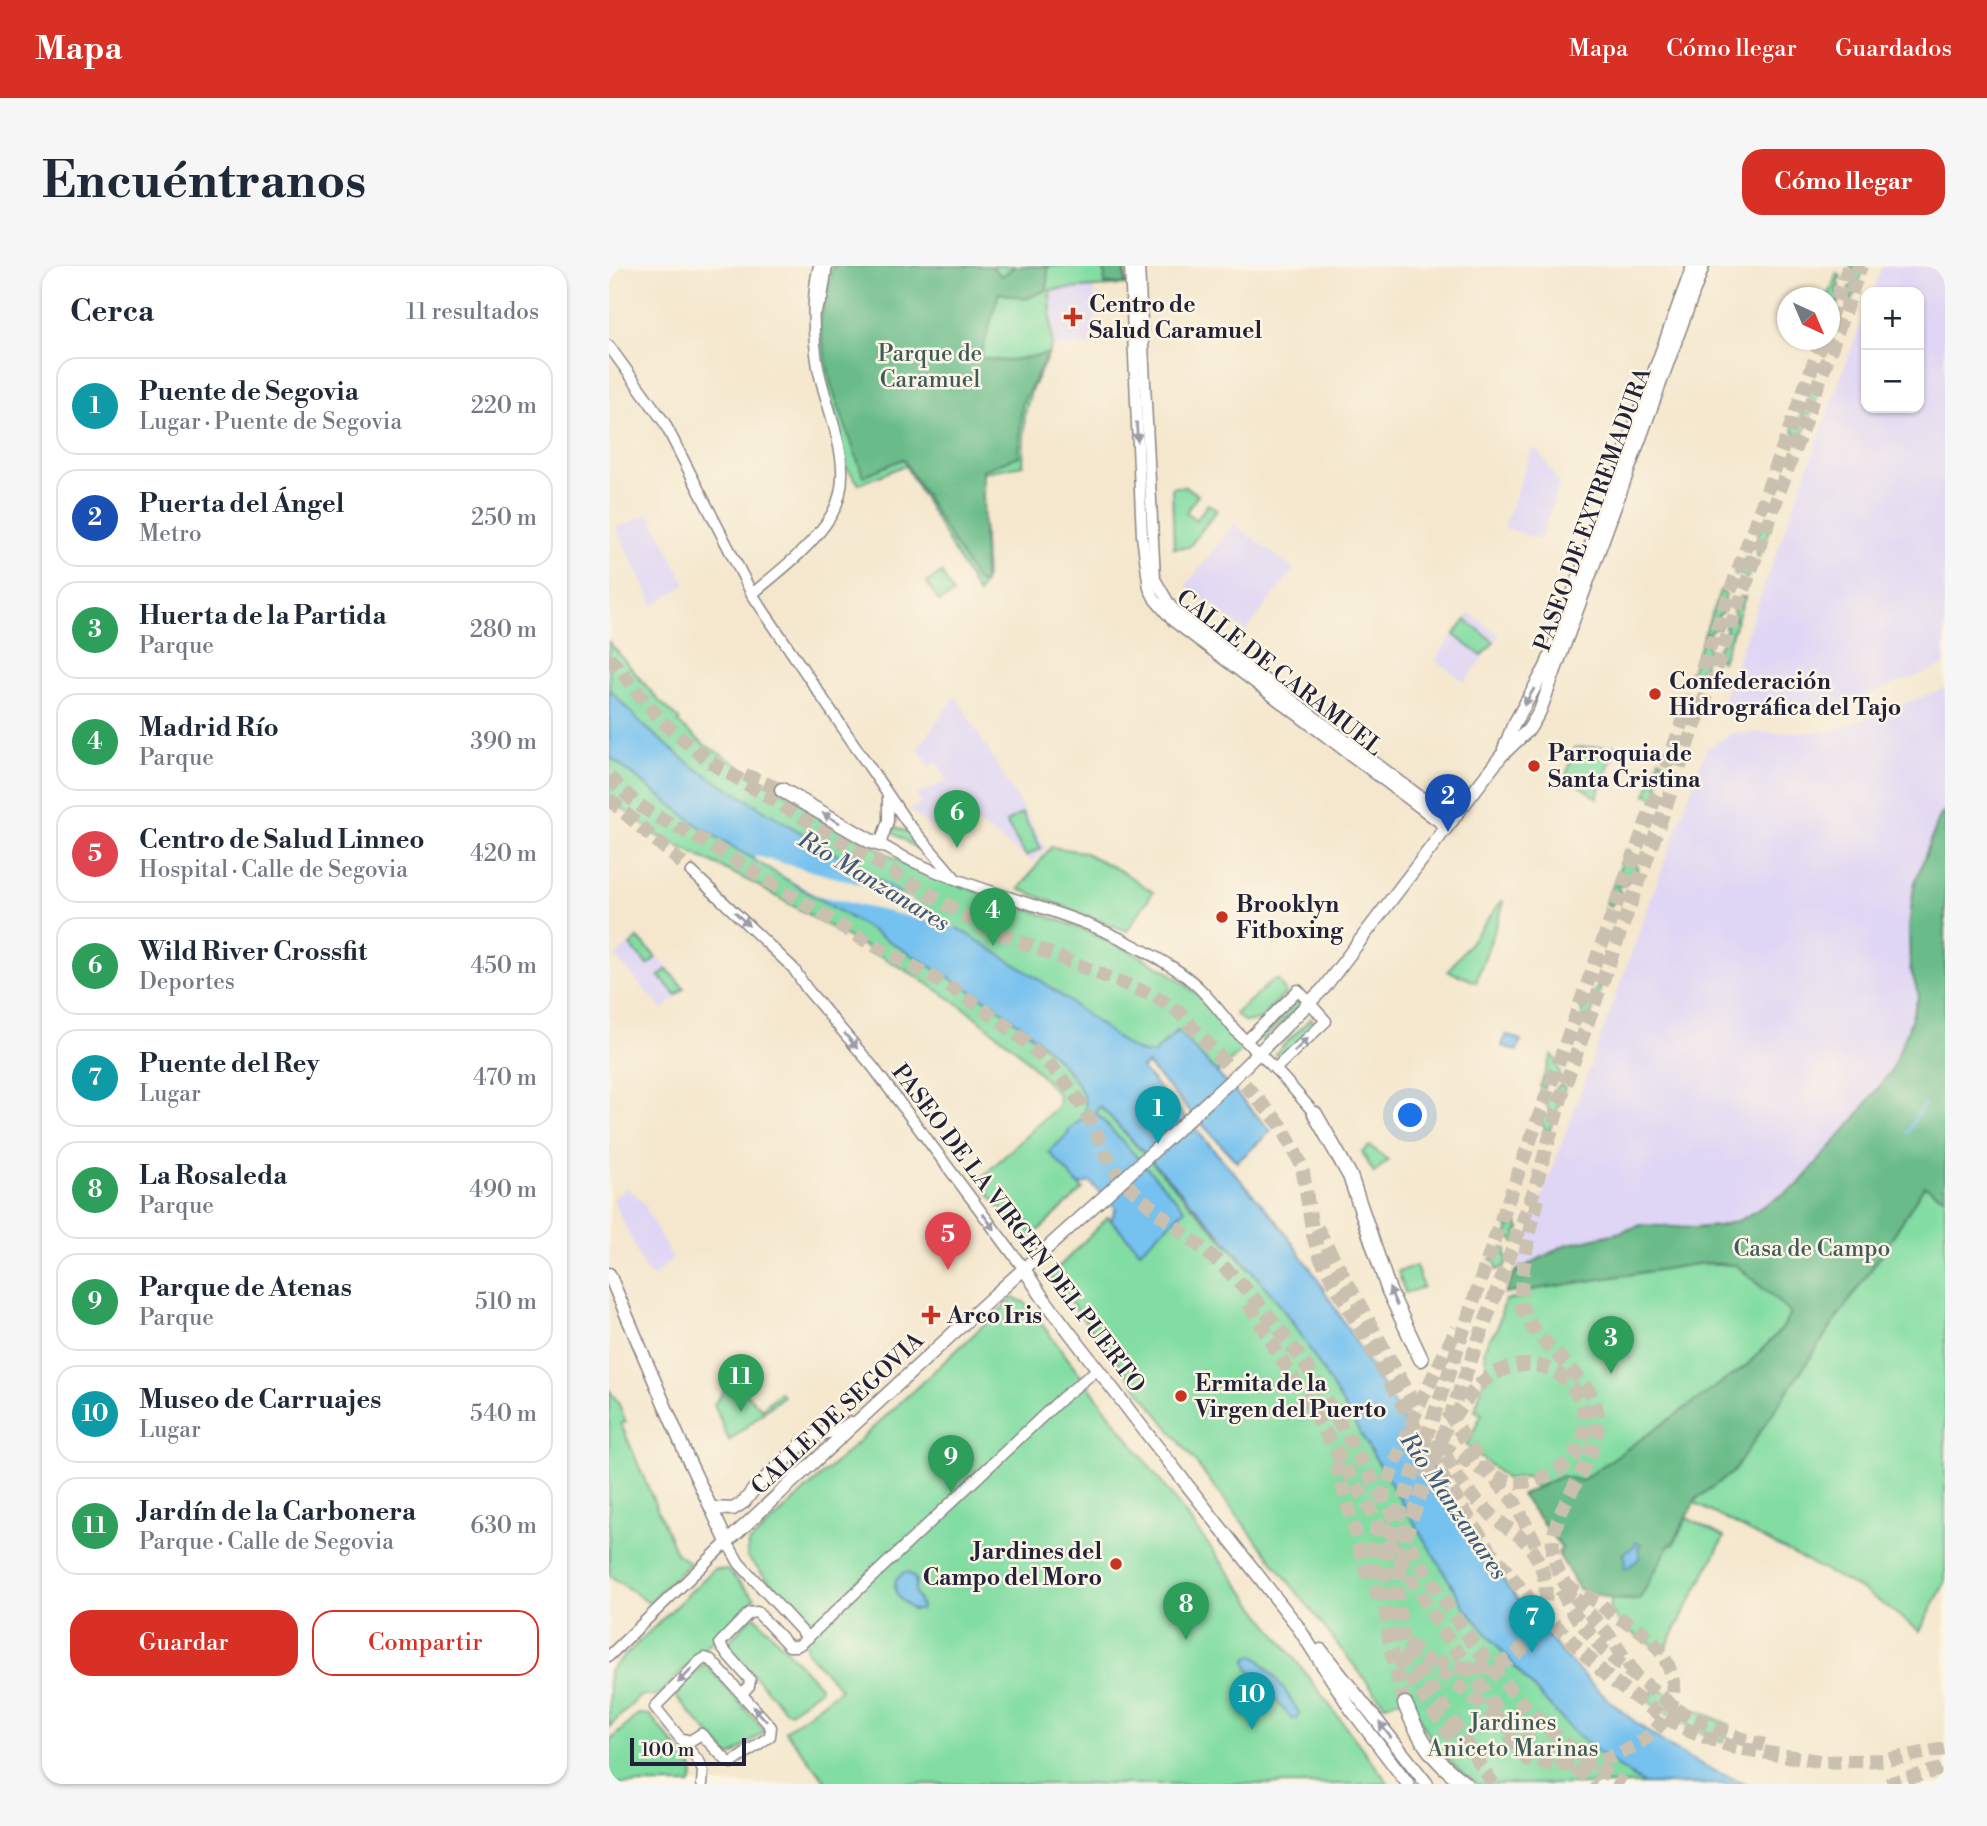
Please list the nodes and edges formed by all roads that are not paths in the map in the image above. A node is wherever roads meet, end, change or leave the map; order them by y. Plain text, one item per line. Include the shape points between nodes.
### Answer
1 (818, 266) edge
2 (827, 266) edge
3 (1130, 266) edge
4 (1139, 266) edge
5 (1693, 266) edge
6 (1703, 266) edge
7 (816, 310) junction
8 (609, 346) edge
9 (752, 594) junction
10 (1501, 756) junction
11 (782, 790) tunnel mouth
12 (888, 795) junction
13 (1450, 825) junction
14 (880, 844) junction
15 (692, 872) tunnel mouth
16 (955, 878) junction
17 (1310, 1004) junction
18 (1229, 1021) junction
19 (1265, 1021) junction
20 (1246, 1041) junction
21 (1259, 1054) junction
22 (1275, 1069) junction
23 (1227, 1084) joint
24 (1315, 1114) joint
25 (1024, 1269) junction
26 (609, 1274) edge
27 (1421, 1359) dead end
28 (1098, 1369) junction
29 (864, 1416) junction
30 (711, 1508) junction
31 (727, 1542) junction
32 (1296, 1624) junction
33 (808, 1638) junction
34 (609, 1656) edge
35 (741, 1693) junction
36 (1405, 1703) tunnel mouth
37 (680, 1738) junction
38 (694, 1740) junction
39 (695, 1756) junction
40 (702, 1783) edge
41 (1408, 1784) edge
42 (1427, 1784) edge
43 (1465, 1784) edge

1 - 7 street
2 - 7 street
3 -> 13 street, CALLE DE CARAMUEL via 1142,536 1155,600 1182,628
4 - 13 street, CALLE DE CARAMUEL via 1155,579 1162,593 1178,614
5 -> 10 main road, PASEO DE EXTREMADURA via 1546,667
6 - 10 main road, PASEO DE EXTREMADURA via 1540,711
7 - 9 street via 818,367 842,461 841,492 834,512 817,534
8 - 9 street via 664,422
9 - 12 street
10 - 13 main road, PASEO DE EXTREMADURA
14 -> 11 highway
12 - 14 street via 888,821
12 - 16 street
13 - 17 main road, PASEO DE EXTREMADURA
14 - 16 street
15 -> 25 street, PASEO DE LA VIRGEN DEL PUERTO via 793,968
16 - 18 street via 1032,903 1135,946 1189,979
17 - 19 street via 1298,990
17 - 21 main road, PASEO DE EXTREMADURA
22 -> 17 street via 1326,1021
18 - 19 street via 1244,1028
18 - 20 street
19 - 20 street
20 - 21 street
21 - 22 street
21 - 23 main road, PASEO DE EXTREMADURA
22 - 24 street
23 - 25 main road, CALLE DE SEGOVIA, bridge
27 -> 24 highway via 1389,1291 1350,1177
25 - 28 main road, PASEO DE LA VIRGEN DEL PUERTO
25 - 29 main road, CALLE DE SEGOVIA
26 - 30 main road
28 - 32 main road, PASEO DE LA VIRGEN DEL PUERTO
28 - 33 street
29 - 30 main road, CALLE DE SEGOVIA via 803,1443 744,1502 733,1508
29 - 31 main road, CALLE DE SEGOVIA
30 - 31 main road
31 - 33 street via 739,1563
31 - 34 street, CALLE DE SEGOVIA
32 - 41 main road, PASEO DE LA VIRGEN DEL PUERTO
42 -> 32 main road, PASEO DE LA VIRGEN DEL PUERTO
33 - 35 street via 789,1646 757,1612 749,1614 720,1643 750,1680
35 -> 37 street via 711,1660 703,1659 655,1707
38 -> 35 street via 701,1734 731,1763 770,1736 771,1727
36 - 43 highway via 1428,1751
37 - 38 street
37 - 39 street
38 - 39 street
39 - 40 street via 703,1769

